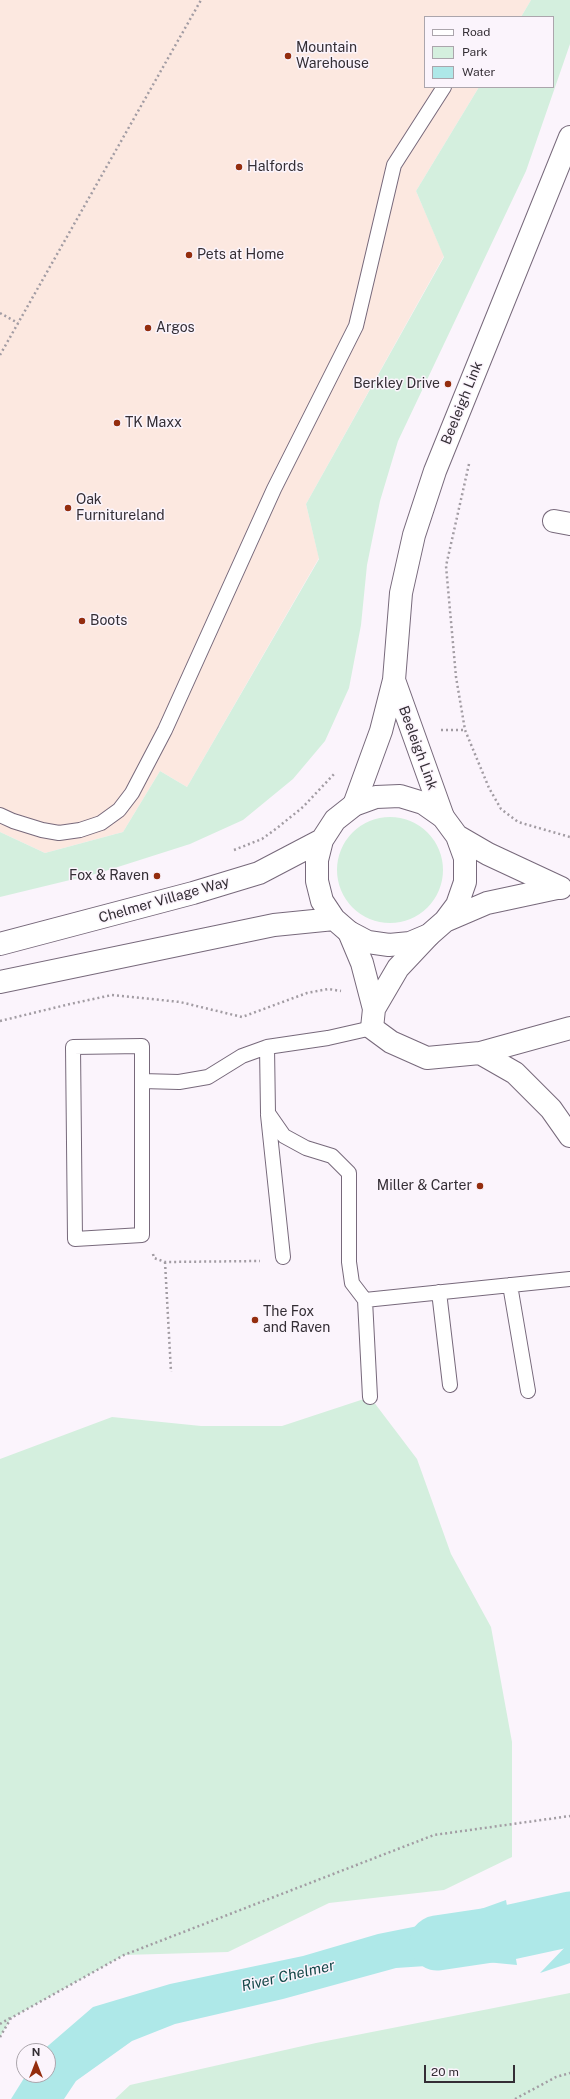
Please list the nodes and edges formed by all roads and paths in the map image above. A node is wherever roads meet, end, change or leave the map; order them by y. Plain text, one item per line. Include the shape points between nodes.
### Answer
1 (201, 0) edge
2 (443, 88) edge
3 (570, 137) edge
4 (0, 313) edge
5 (18, 323) junction
6 (0, 356) edge
7 (469, 463) dead end
8 (394, 680) junction
9 (412, 730) junction
10 (465, 730) junction
11 (336, 773) dead end
12 (354, 805) junction
13 (0, 815) edge
14 (443, 817) junction
15 (457, 836) junction
16 (570, 837) edge
17 (322, 840) junction
18 (230, 852) dead end
19 (563, 889) edge
20 (341, 926) junction
21 (437, 928) junction
22 (0, 944) edge
23 (0, 982) edge
24 (373, 1018) junction
25 (0, 1021) edge
26 (570, 1028) edge
27 (267, 1047) junction
28 (480, 1053) junction
29 (142, 1081) junction
30 (268, 1113) junction
31 (570, 1136) edge
32 (142, 1236) junction
33 (282, 1257) joint
34 (165, 1262) junction
35 (570, 1279) edge
36 (510, 1285) junction
37 (438, 1292) junction
38 (365, 1300) junction
39 (171, 1372) dead end
40 (450, 1385) dead end
41 (528, 1391) dead end
42 (370, 1397) dead end
43 (570, 1816) edge
44 (11, 2018) junction
45 (0, 2024) edge
46 (0, 2037) edge
47 (570, 2073) edge
48 (515, 2099) edge

1 - 5 path
2 - 13 lane via 394,165 356,326 274,489 165,730 132,793 119,810 101,823 80,830 59,833 42,830
3 - 8 street, Beeleigh Link via 438,463 414,535 401,594
4 - 5 path
5 - 6 path
7 - 10 path via 446,566 456,677
8 - 9 street, Beeleigh Link
8 - 12 street, Beeleigh Link via 380,731
9 - 10 path
9 - 14 street, Beeleigh Link
10 - 16 path via 489,788 501,809 518,822
11 - 18 path via 278,828 262,839
12 - 14 street, Chelmer Village Way via 376,797 400,796 423,803
12 - 17 street, Chelmer Village Way via 336,820
14 - 15 street, Chelmer Village Way
15 - 19 street, Chelmer Village Way via 488,854
15 - 21 street, Chelmer Village Way via 465,858 465,882 457,905
17 - 20 street, Chelmer Village Way via 316,860 316,881 322,901
17 - 22 street, Chelmer Village Way via 259,873
19 - 21 street, Chelmer Village Way via 487,902
20 - 21 street, Chelmer Village Way via 368,942 389,945 410,943
20 - 23 street via 274,925
20 - 24 street via 362,964
21 - 24 street via 398,968
24 - 25 path via 348,991 328,989 307,993 242,1017 180,1002 112,995
24 - 27 lane via 328,1038
24 - 28 street via 391,1042 426,1058
26 - 28 street
27 - 29 lane via 242,1056 208,1077 178,1082
27 - 30 lane
28 - 31 street via 515,1073 551,1109
29 - 32 lane
29 - 32 lane via 142,1046 73,1047 75,1238
30 - 33 lane
30 - 38 lane via 284,1136 306,1148 332,1156 349,1173 349,1262 352,1283
32 - 34 path via 152,1248 154,1258
33 - 34 path via 262,1261
34 - 39 path
35 - 36 lane
36 - 37 lane
36 - 41 lane
37 - 38 lane
37 - 40 lane
38 - 42 lane
43 - 44 path via 434,1835 124,1955
44 - 45 path
44 - 46 path
47 - 48 path

